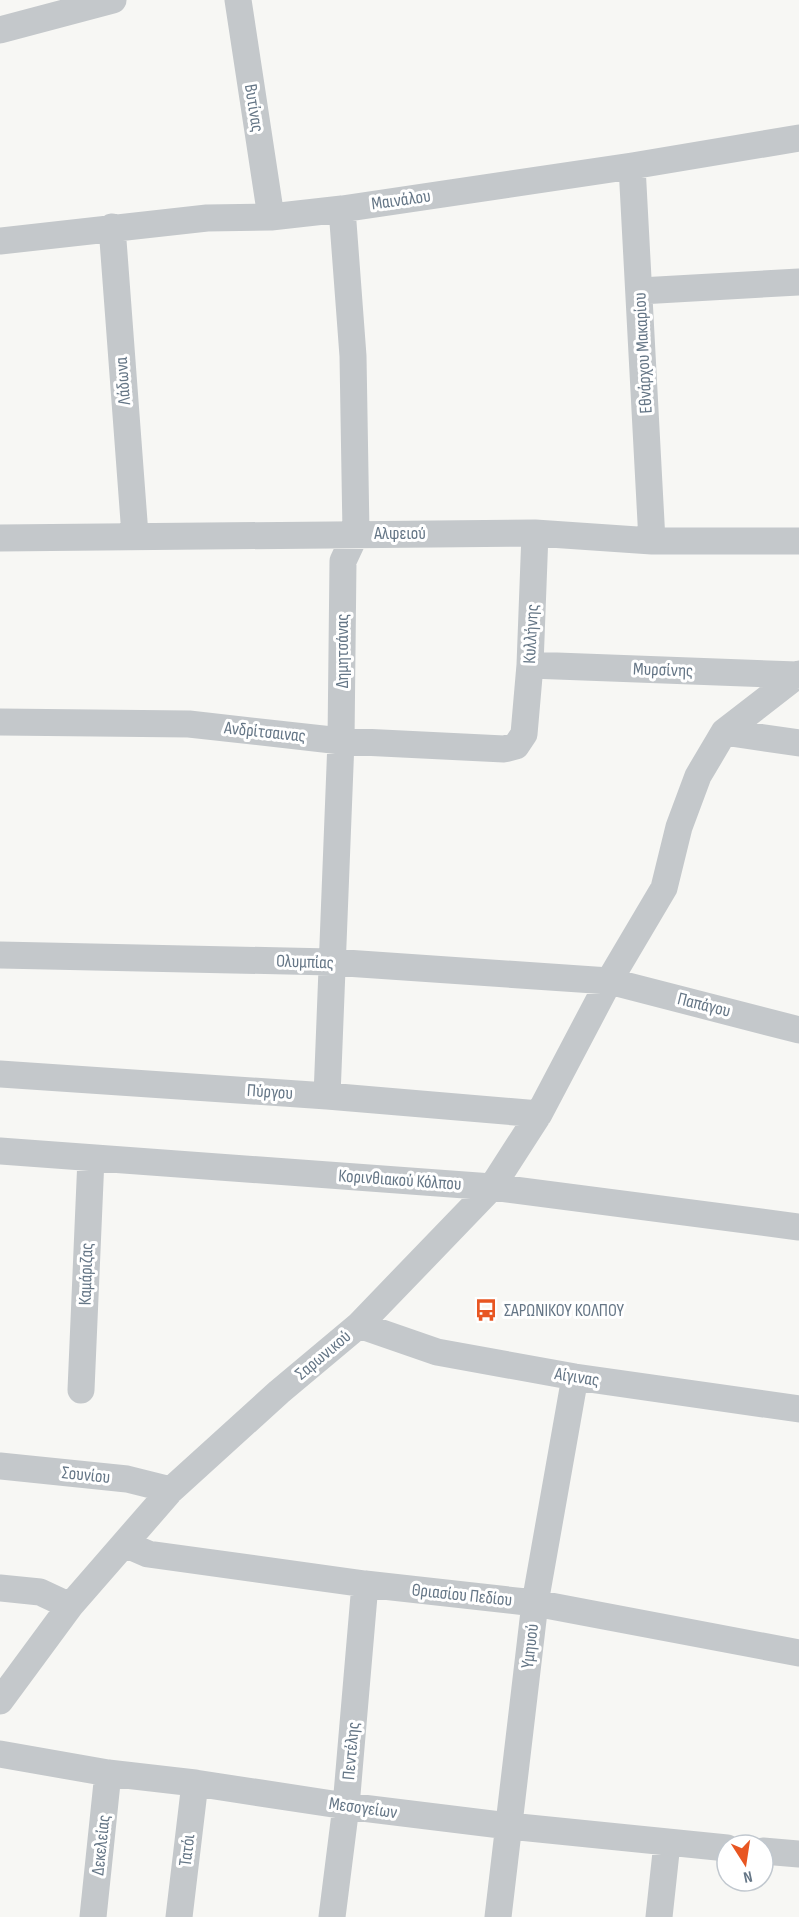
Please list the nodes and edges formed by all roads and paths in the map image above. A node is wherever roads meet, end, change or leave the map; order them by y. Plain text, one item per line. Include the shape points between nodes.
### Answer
1 (238, 0) edge
2 (96, 2) edge
3 (0, 30) edge
4 (799, 138) edge
5 (632, 166) junction
6 (342, 209) junction
7 (270, 216) junction
8 (112, 227) junction
9 (0, 241) edge
10 (799, 282) edge
11 (640, 291) junction
12 (535, 533) junction
13 (356, 534) junction
14 (135, 536) junction
15 (0, 538) edge
16 (652, 541) junction
17 (799, 541) edge
18 (530, 665) junction
19 (798, 674) edge
20 (0, 722) edge
21 (724, 732) junction
22 (524, 734) joint
23 (341, 741) junction
24 (799, 743) edge
25 (0, 955) edge
26 (331, 962) junction
27 (609, 981) junction
28 (799, 1030) edge
29 (0, 1074) edge
30 (327, 1096) junction
31 (539, 1114) junction
32 (0, 1151) edge
33 (91, 1158) junction
34 (492, 1187) junction
35 (799, 1227) edge
36 (359, 1325) junction
37 (575, 1377) junction
38 (81, 1390) dead end
39 (799, 1409) edge
40 (0, 1466) edge
41 (171, 1490) junction
42 (125, 1544) junction
43 (365, 1584) junction
44 (0, 1588) edge
45 (535, 1603) junction
46 (70, 1606) junction
47 (799, 1653) edge
48 (0, 1701) edge
49 (0, 1754) edge
50 (108, 1773) junction
51 (195, 1783) junction
52 (346, 1806) junction
53 (509, 1826) junction
54 (667, 1843) junction
55 (715, 1847) edge
56 (775, 1852) edge
57 (799, 1854) edge
58 (93, 1917) edge
59 (179, 1917) edge
60 (333, 1917) edge
61 (498, 1917) edge
62 (659, 1917) edge

1 - 7 street, Βυτίνας
2 - 3 street
4 - 5 street, Μαινάλου
5 - 6 street, Μαινάλου
5 - 11 street, Εθνάρχου Μακαρίου
6 - 7 street, Μαινάλου
6 - 13 street, Δημητσάνας via 353,356
7 - 8 street, Μαινάλου
8 - 9 street, Μαινάλου
8 - 14 street, Λάδωνα
10 - 11 street
11 - 16 street, Εθνάρχου Μακαρίου
12 - 13 street, Αλφειού
12 - 16 street, Αλφειού
12 - 18 street, Κυλλήνης
13 - 14 street, Αλφειού
13 - 23 street, Δημητσάνας via 343,561
14 - 15 street, Αλφειού
16 - 17 street, Αλφειού
18 - 19 street, Μυρσίνης
18 - 22 street, Κυλλήνης
19 - 21 street
20 - 23 street, Ανδρίτσαινας via 189,724
21 - 24 street
21 - 27 street, Σαρωνικού via 698,776 679,827 664,888
22 - 23 street, Ανδρίτσαινας via 516,746 504,749
23 - 26 street, Δημητσάνας
25 - 26 street, Ολυμπίας
26 - 27 street, Ολυμπίας
26 - 30 street, Δημητσάνας
27 - 28 street, Παπάγου
27 - 31 street, Σαρωνικού
29 - 30 street, Πύργου
30 - 31 street, Πύργου
31 - 34 street, Σαρωνικού
32 - 33 street, Κορινθιακού Κόλπου
33 - 34 street, Κορινθιακού Κόλπου
33 - 38 street, Καμάριζας
34 - 35 street, Κορινθιακού Κόλπου
34 - 36 street, Σαρωνικού
36 - 37 street, Αίγινας via 437,1352
36 - 41 street, Σαρωνικού
37 - 39 street, Αίγινας
37 - 45 street, Υμηυού
40 - 41 street, Σουνίου via 127,1479
41 - 42 street, Σαρωνικού
42 - 43 street, Θριασίου Πεδίου via 148,1554
42 - 46 street, Σαρωνικού
43 - 45 street, Θριασίου Πεδίου
43 - 52 street, Πεντέλης
44 - 46 street via 40,1592
45 - 47 street, Θριασίου Πεδίου
45 - 53 street, Υμηυού
46 - 48 street, Σαρωνικού
49 - 50 street, Μεσογείων
50 - 51 street, Μεσογείων
50 - 58 street, Δεκελείας
51 - 52 street, Μεσογείων
51 - 59 street, Τατόι
52 - 53 street, Μεσογείων
52 - 60 street, Πεντέλης
53 - 54 street, Μεσογείων
53 - 61 street, Υμηυού
54 - 55 street, Μεσογείων
54 - 62 street
56 - 57 street

